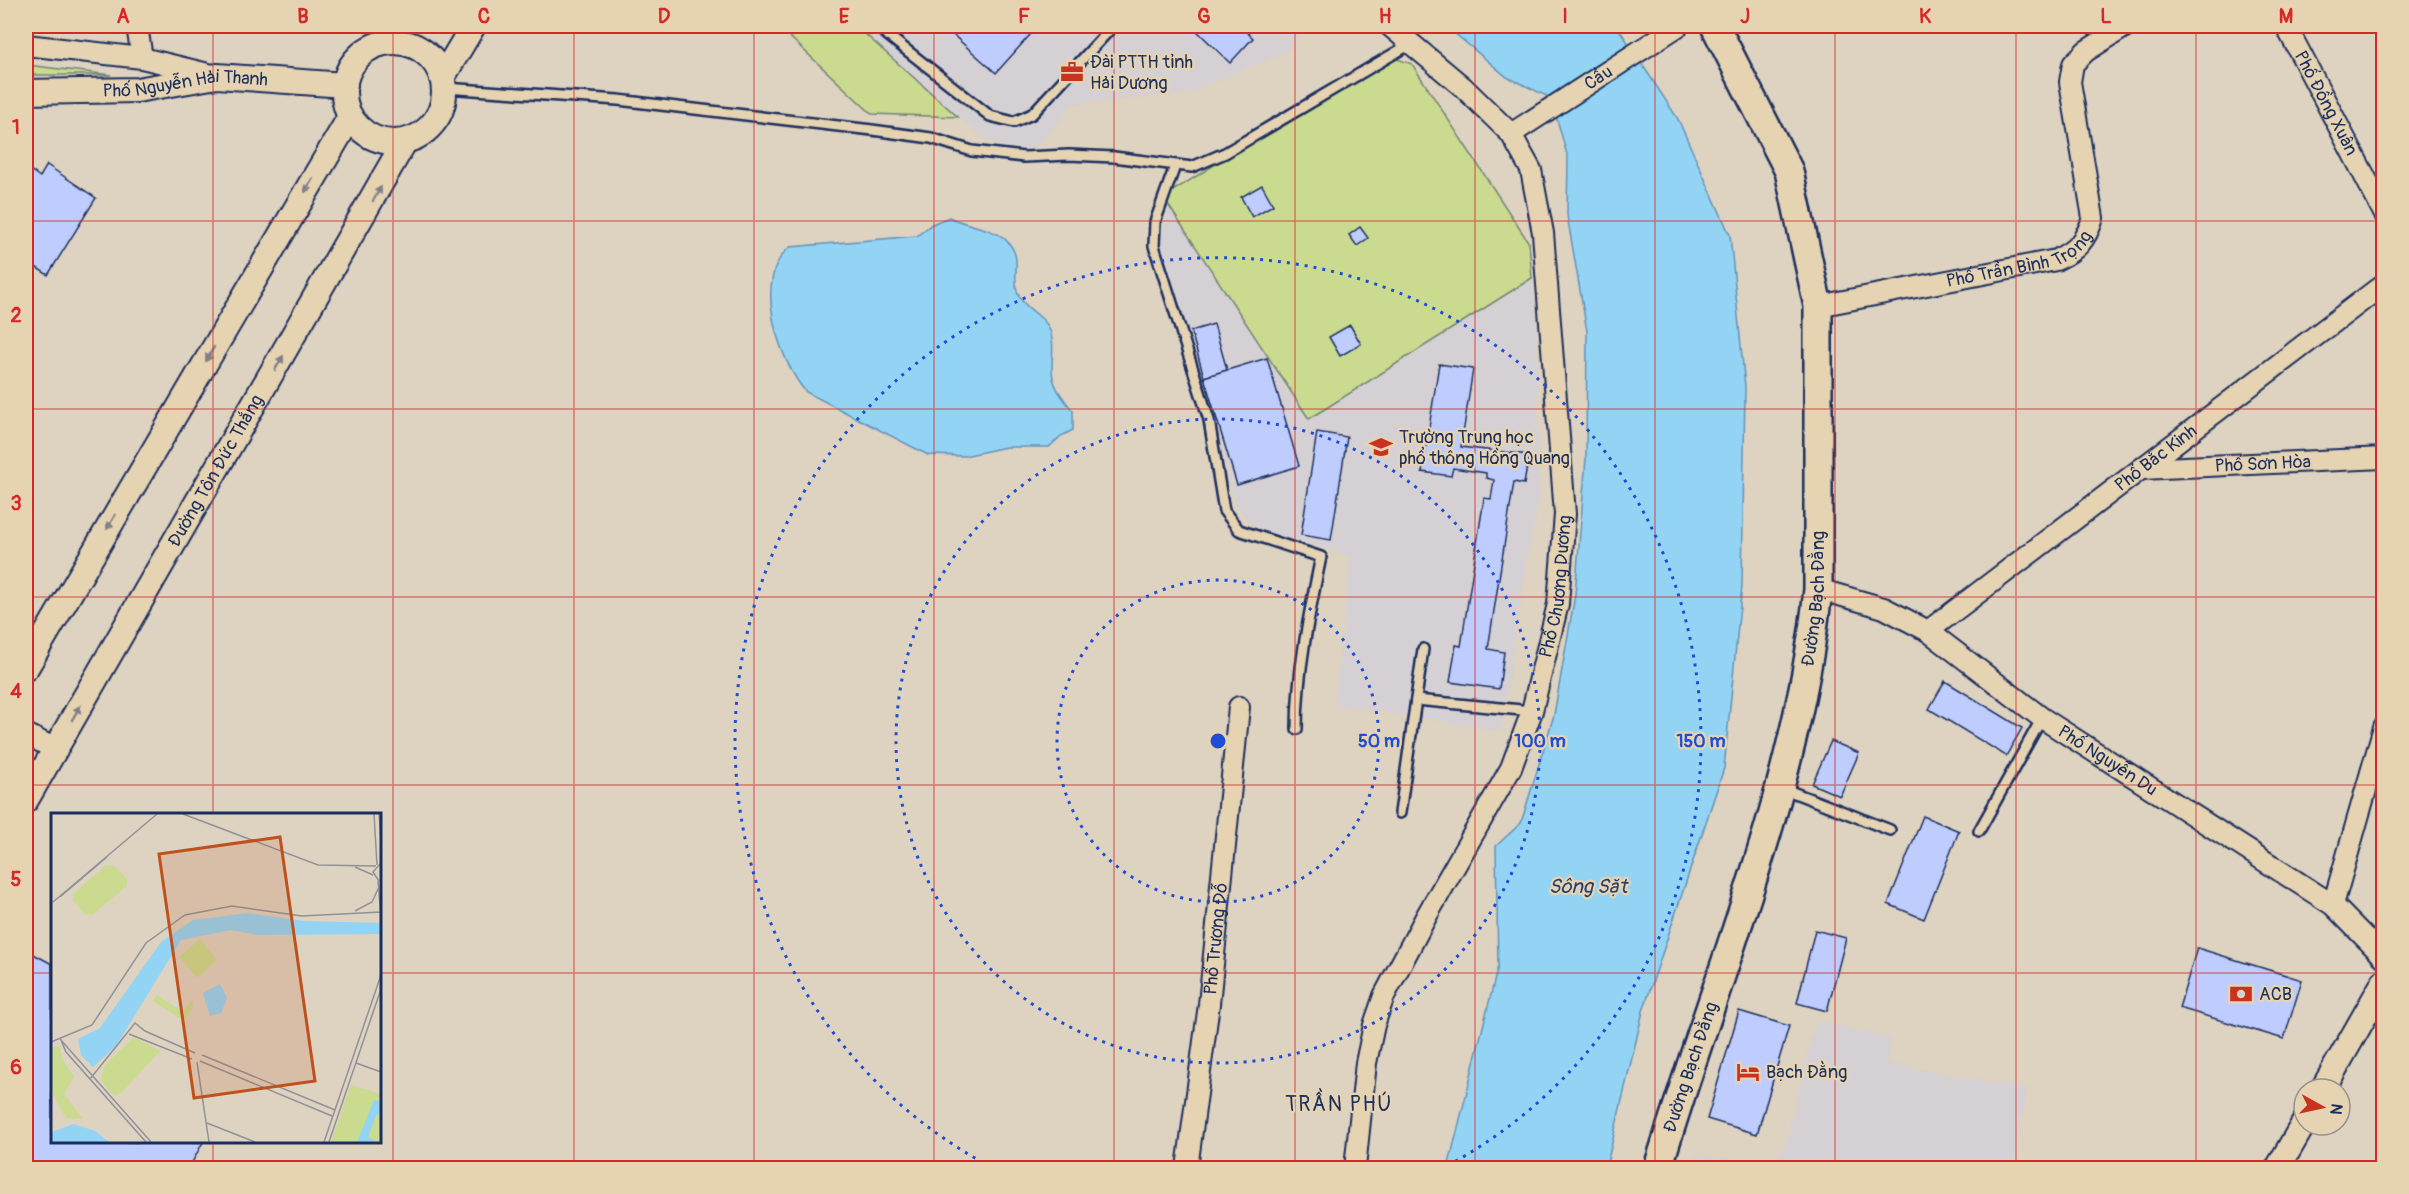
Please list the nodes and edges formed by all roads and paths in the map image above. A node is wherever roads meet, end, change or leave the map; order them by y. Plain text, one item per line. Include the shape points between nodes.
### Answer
1 (137, 26) edge
2 (474, 26) edge
3 (876, 26) edge
4 (1113, 26) edge
5 (1390, 26) edge
6 (1715, 26) edge
7 (2127, 26) edge
8 (2286, 26) edge
9 (1670, 30) edge
10 (392, 34) edge
11 (1412, 43) junction
12 (26, 45) edge
13 (142, 58) junction
14 (217, 76) junction
15 (444, 83) junction
16 (345, 85) junction
17 (26, 92) edge
18 (350, 117) junction
19 (1511, 134) junction
20 (405, 141) junction
21 (1175, 166) junction
22 (2384, 213) edge
23 (2384, 284) edge
24 (1818, 306) junction
25 (2384, 458) edge
26 (2141, 469) junction
27 (1818, 589) junction
28 (1928, 631) junction
29 (1423, 649) dead end
30 (26, 668) edge
31 (1416, 700) junction
32 (1239, 708) dead end
33 (1532, 711) junction
34 (2042, 718) junction
35 (2384, 727) edge
36 (1297, 729) dead end
37 (26, 734) edge
38 (56, 749) junction
39 (1779, 788) junction
40 (26, 800) edge
41 (1400, 813) dead end
42 (1890, 830) dead end
43 (1979, 831) dead end
44 (2334, 905) junction
45 (2384, 957) edge
46 (2384, 981) edge
47 (2330, 1077) edge
48 (2296, 1137) edge
49 (1187, 1168) edge
50 (1355, 1168) edge
51 (1658, 1168) edge
52 (2278, 1168) edge

1 - 13 street
2 - 15 street
3 - 4 lane via 990,116 1014,122 1032,114
5 - 11 street, Phố Chương Dương
6 - 24 main road, Đường Bạch Đằng via 1789,171
7 - 24 street, Phố Trần Bình Trọng via 2086,51 2073,64 2070,82 2093,218 2086,238 2074,252 2056,260
8 - 22 street, Phố Đồng Xuân
9 - 19 street, Cầu
10 - 15 street via 423,50 439,66
10 - 16 street via 360,54 347,73
11 - 19 street, Phố Chương Dương
11 - 21 lane via 1225,153 1192,166
12 - 13 street
13 - 14 street
14 - 16 street, Phố Nguyễn Hải Thanh
14 - 17 street, Phố Nguyễn Hải Thanh via 137,90
15 - 20 street via 442,111 429,130
15 - 21 lane via 872,130 1024,158 1114,157
16 - 18 street via 343,95
18 - 20 street via 365,134 386,143
18 -> 30 street
19 - 33 street, Phố Chương Dương via 1531,170 1543,233 1565,514 1558,604
38 -> 20 street, Đường Tôn Đức Thắng
21 - 36 lane via 1155,222 1154,246 1209,420 1224,511 1239,530 1321,557 1308,617
23 - 26 street, Phố Bắc Kinh
24 - 27 main road, Đường Bạch Đằng
25 - 26 street, Phố Sơn Hòa
26 - 28 street, Phố Bắc Kinh
27 - 28 street, Phố Nguyễn Du via 1884,608
27 - 39 main road, Đường Bạch Đằng via 1813,631
28 - 34 street, Phố Nguyễn Du
29 - 31 lane
31 - 33 lane
31 - 41 lane
32 - 49 street, Phố Trương Đỗ via 1209,1004
33 - 50 street, Phố Chương Dương via 1511,768 1384,996 1366,1063
34 - 43 lane
34 - 44 street, Phố Nguyễn Du
35 - 44 street
37 - 38 street
38 - 40 street, Đường Tôn Đức Thắng
39 - 42 lane
39 - 51 main road, Đường Bạch Đằng
44 - 45 street, Phố Nguyễn Du
46 - 47 street
48 - 52 street

